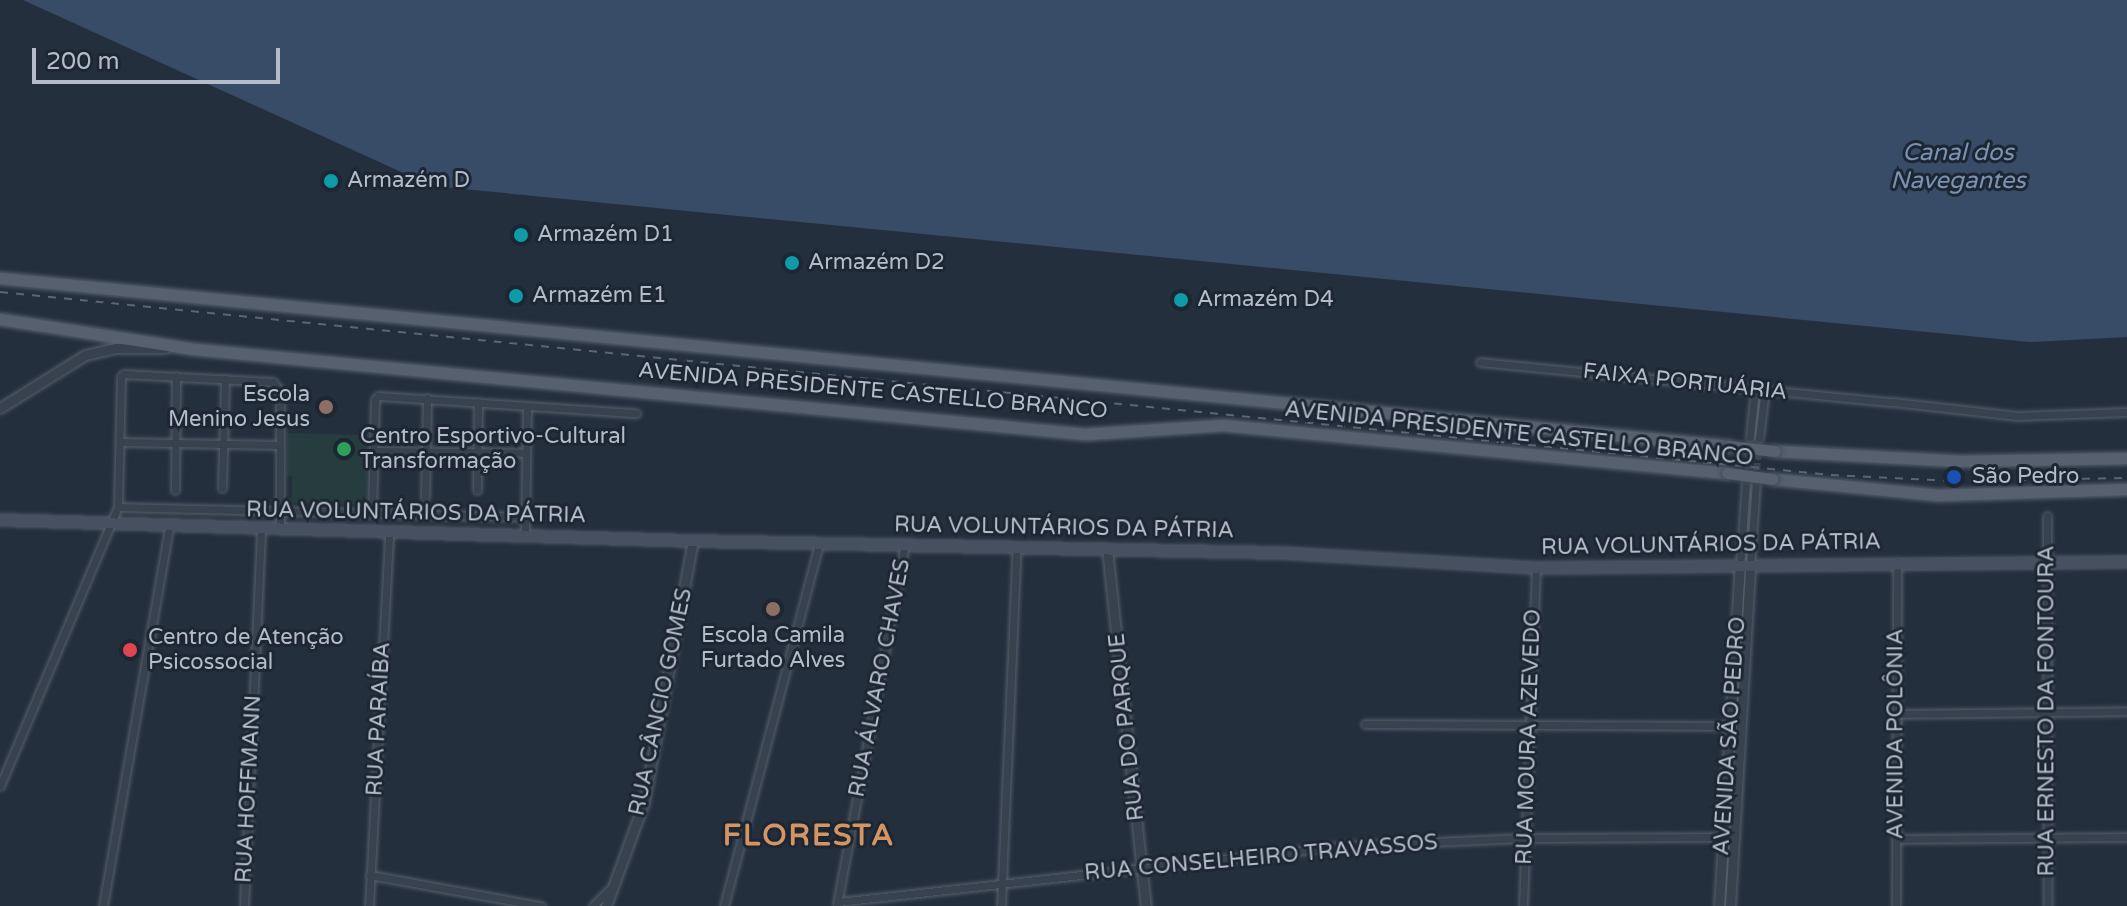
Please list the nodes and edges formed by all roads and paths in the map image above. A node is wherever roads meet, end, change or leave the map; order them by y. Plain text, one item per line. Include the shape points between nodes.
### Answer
1 (0, 278) edge
2 (0, 319) edge
3 (194, 349) junction
4 (1480, 362) dead end
5 (176, 376) junction
6 (225, 379) junction
7 (1755, 389) junction
8 (1765, 390) junction
9 (427, 398) junction
10 (478, 402) junction
11 (527, 406) junction
12 (0, 408) edge
13 (2127, 412) edge
14 (636, 413) dead end
15 (120, 442) junction
16 (175, 443) junction
17 (222, 444) junction
18 (280, 445) junction
19 (373, 451) junction
20 (425, 452) junction
21 (477, 453) junction
22 (526, 453) junction
23 (2127, 458) edge
24 (1751, 482) tunnel mouth
25 (222, 488) dead end
26 (2127, 489) edge
27 (175, 490) dead end
28 (477, 490) dead end
29 (425, 497) dead end
30 (118, 507) junction
31 (280, 511) junction
32 (372, 514) junction
33 (2047, 516) dead end
34 (525, 517) junction
35 (0, 520) edge
36 (108, 525) junction
37 (169, 526) junction
38 (261, 529) junction
39 (280, 529) junction
40 (389, 531) junction
41 (525, 534) junction
42 (693, 541) junction
43 (819, 543) junction
44 (905, 545) junction
45 (1017, 546) junction
46 (1107, 549) junction
47 (1897, 562) junction
48 (2048, 562) junction
49 (2127, 562) edge
50 (1745, 567) junction
51 (1536, 568) junction
52 (2127, 711) edge
53 (2046, 713) junction
54 (1897, 714) junction
55 (1365, 724) dead end
56 (1529, 725) junction
57 (1731, 726) junction
58 (0, 786) edge
59 (1729, 837) junction
60 (2127, 837) edge
61 (1525, 838) junction
62 (2047, 838) junction
63 (1896, 839) junction
64 (1142, 868) junction
65 (370, 875) junction
66 (1003, 883) junction
67 (611, 888) junction
68 (837, 904) edge
69 (103, 906) edge
70 (244, 906) edge
71 (369, 906) edge
72 (541, 906) edge
73 (593, 906) edge
74 (606, 906) edge
75 (724, 906) edge
76 (1001, 906) edge
77 (1146, 906) edge
78 (1523, 906) edge
79 (1719, 906) edge
80 (1730, 906) edge
81 (1896, 906) edge
82 (2048, 906) edge

1 - 23 main road, AVENIDA PRESIDENTE CASTELLO BRANCO, bridge via 1775,451 1957,461
2 - 3 main road, AVENIDA PRESIDENTE CASTELLO BRANCO
3 - 12 street via 102,349
3 - 26 main road, AVENIDA PRESIDENTE CASTELLO BRANCO, bridge via 1085,434 1223,425 1938,495
4 - 7 street, FAIXA PORTUÁRIA
5 - 6 street
5 - 15 street via 121,377
5 - 16 street
6 - 17 street
6 - 18 street via 278,386
7 - 8 street, FAIXA PORTUÁRIA
7 - 8 street via 1754,438
8 - 13 street, FAIXA PORTUÁRIA via 2017,416
9 - 10 street
9 - 19 street via 378,396
9 - 20 street
10 - 11 street
10 - 21 street
11 - 14 street
11 - 22 street
15 - 16 street
15 - 30 street
16 - 17 street
16 - 27 street
17 - 18 street
17 - 25 street
18 - 31 street
19 - 20 street
19 - 32 street
20 - 21 street
20 - 29 street
21 - 22 street
21 - 28 street
22 - 34 street
24 - 50 street
30 - 31 street
30 - 36 street
31 - 32 street
31 - 39 street
32 - 34 street
33 - 48 street, RUA ERNESTO DA FONTOURA
34 - 41 street
35 - 36 main road, RUA VOLUNTÁRIOS DA PÁTRIA
36 - 37 main road, RUA VOLUNTÁRIOS DA PÁTRIA
36 - 58 street
37 - 38 main road, RUA VOLUNTÁRIOS DA PÁTRIA
37 - 69 street
38 - 39 main road, RUA VOLUNTÁRIOS DA PÁTRIA
38 - 70 street, RUA HOFFMANN
39 - 40 main road, RUA VOLUNTÁRIOS DA PÁTRIA
40 - 41 main road, RUA VOLUNTÁRIOS DA PÁTRIA
40 - 65 street, RUA PARAÍBA
41 - 42 main road, RUA VOLUNTÁRIOS DA PÁTRIA
42 - 43 main road, RUA VOLUNTÁRIOS DA PÁTRIA
42 - 67 street, RUA CÂNCIO GOMES via 644,802
43 - 44 main road, RUA VOLUNTÁRIOS DA PÁTRIA
43 - 75 street
44 - 45 main road, RUA VOLUNTÁRIOS DA PÁTRIA
44 - 68 street, RUA ÁLVARO CHAVES
45 - 46 main road, RUA VOLUNTÁRIOS DA PÁTRIA
45 - 66 street
46 - 51 main road, RUA VOLUNTÁRIOS DA PÁTRIA
46 - 64 street, RUA DO PARQUE
47 - 48 main road, RUA VOLUNTÁRIOS DA PÁTRIA
47 - 50 main road, RUA VOLUNTÁRIOS DA PÁTRIA
47 - 54 street, AVENIDA POLÔNIA
48 - 49 main road, RUA VOLUNTÁRIOS DA PÁTRIA
48 - 53 street, RUA ERNESTO DA FONTOURA
50 - 51 main road, RUA VOLUNTÁRIOS DA PÁTRIA
50 - 57 street, AVENIDA SÃO PEDRO
50 - 59 street, AVENIDA SÃO PEDRO
51 - 56 street, RUA MOURA AZEVEDO
52 - 53 street
53 - 54 street
53 - 62 street, RUA ERNESTO DA FONTOURA
54 - 63 street, AVENIDA POLÔNIA
55 - 56 street
56 - 57 street
56 - 61 street, RUA MOURA AZEVEDO
57 - 59 street, AVENIDA SÃO PEDRO
59 - 61 street, RUA CONSELHEIRO TRAVASSOS
59 - 79 street, AVENIDA SÃO PEDRO
59 - 80 street, AVENIDA SÃO PEDRO
60 - 62 street
61 - 64 street, RUA CONSELHEIRO TRAVASSOS via 1342,846
61 - 78 street, RUA MOURA AZEVEDO
62 - 63 street
62 - 82 street, RUA ERNESTO DA FONTOURA
63 - 81 street, AVENIDA POLÔNIA
64 - 66 street, RUA CONSELHEIRO TRAVASSOS
64 - 77 street, RUA DO PARQUE
65 - 71 street, RUA PARAÍBA
65 - 72 street
66 - 68 street, RUA CONSELHEIRO TRAVASSOS
66 - 76 street
67 - 73 street
67 - 74 street, RUA CÂNCIO GOMES

